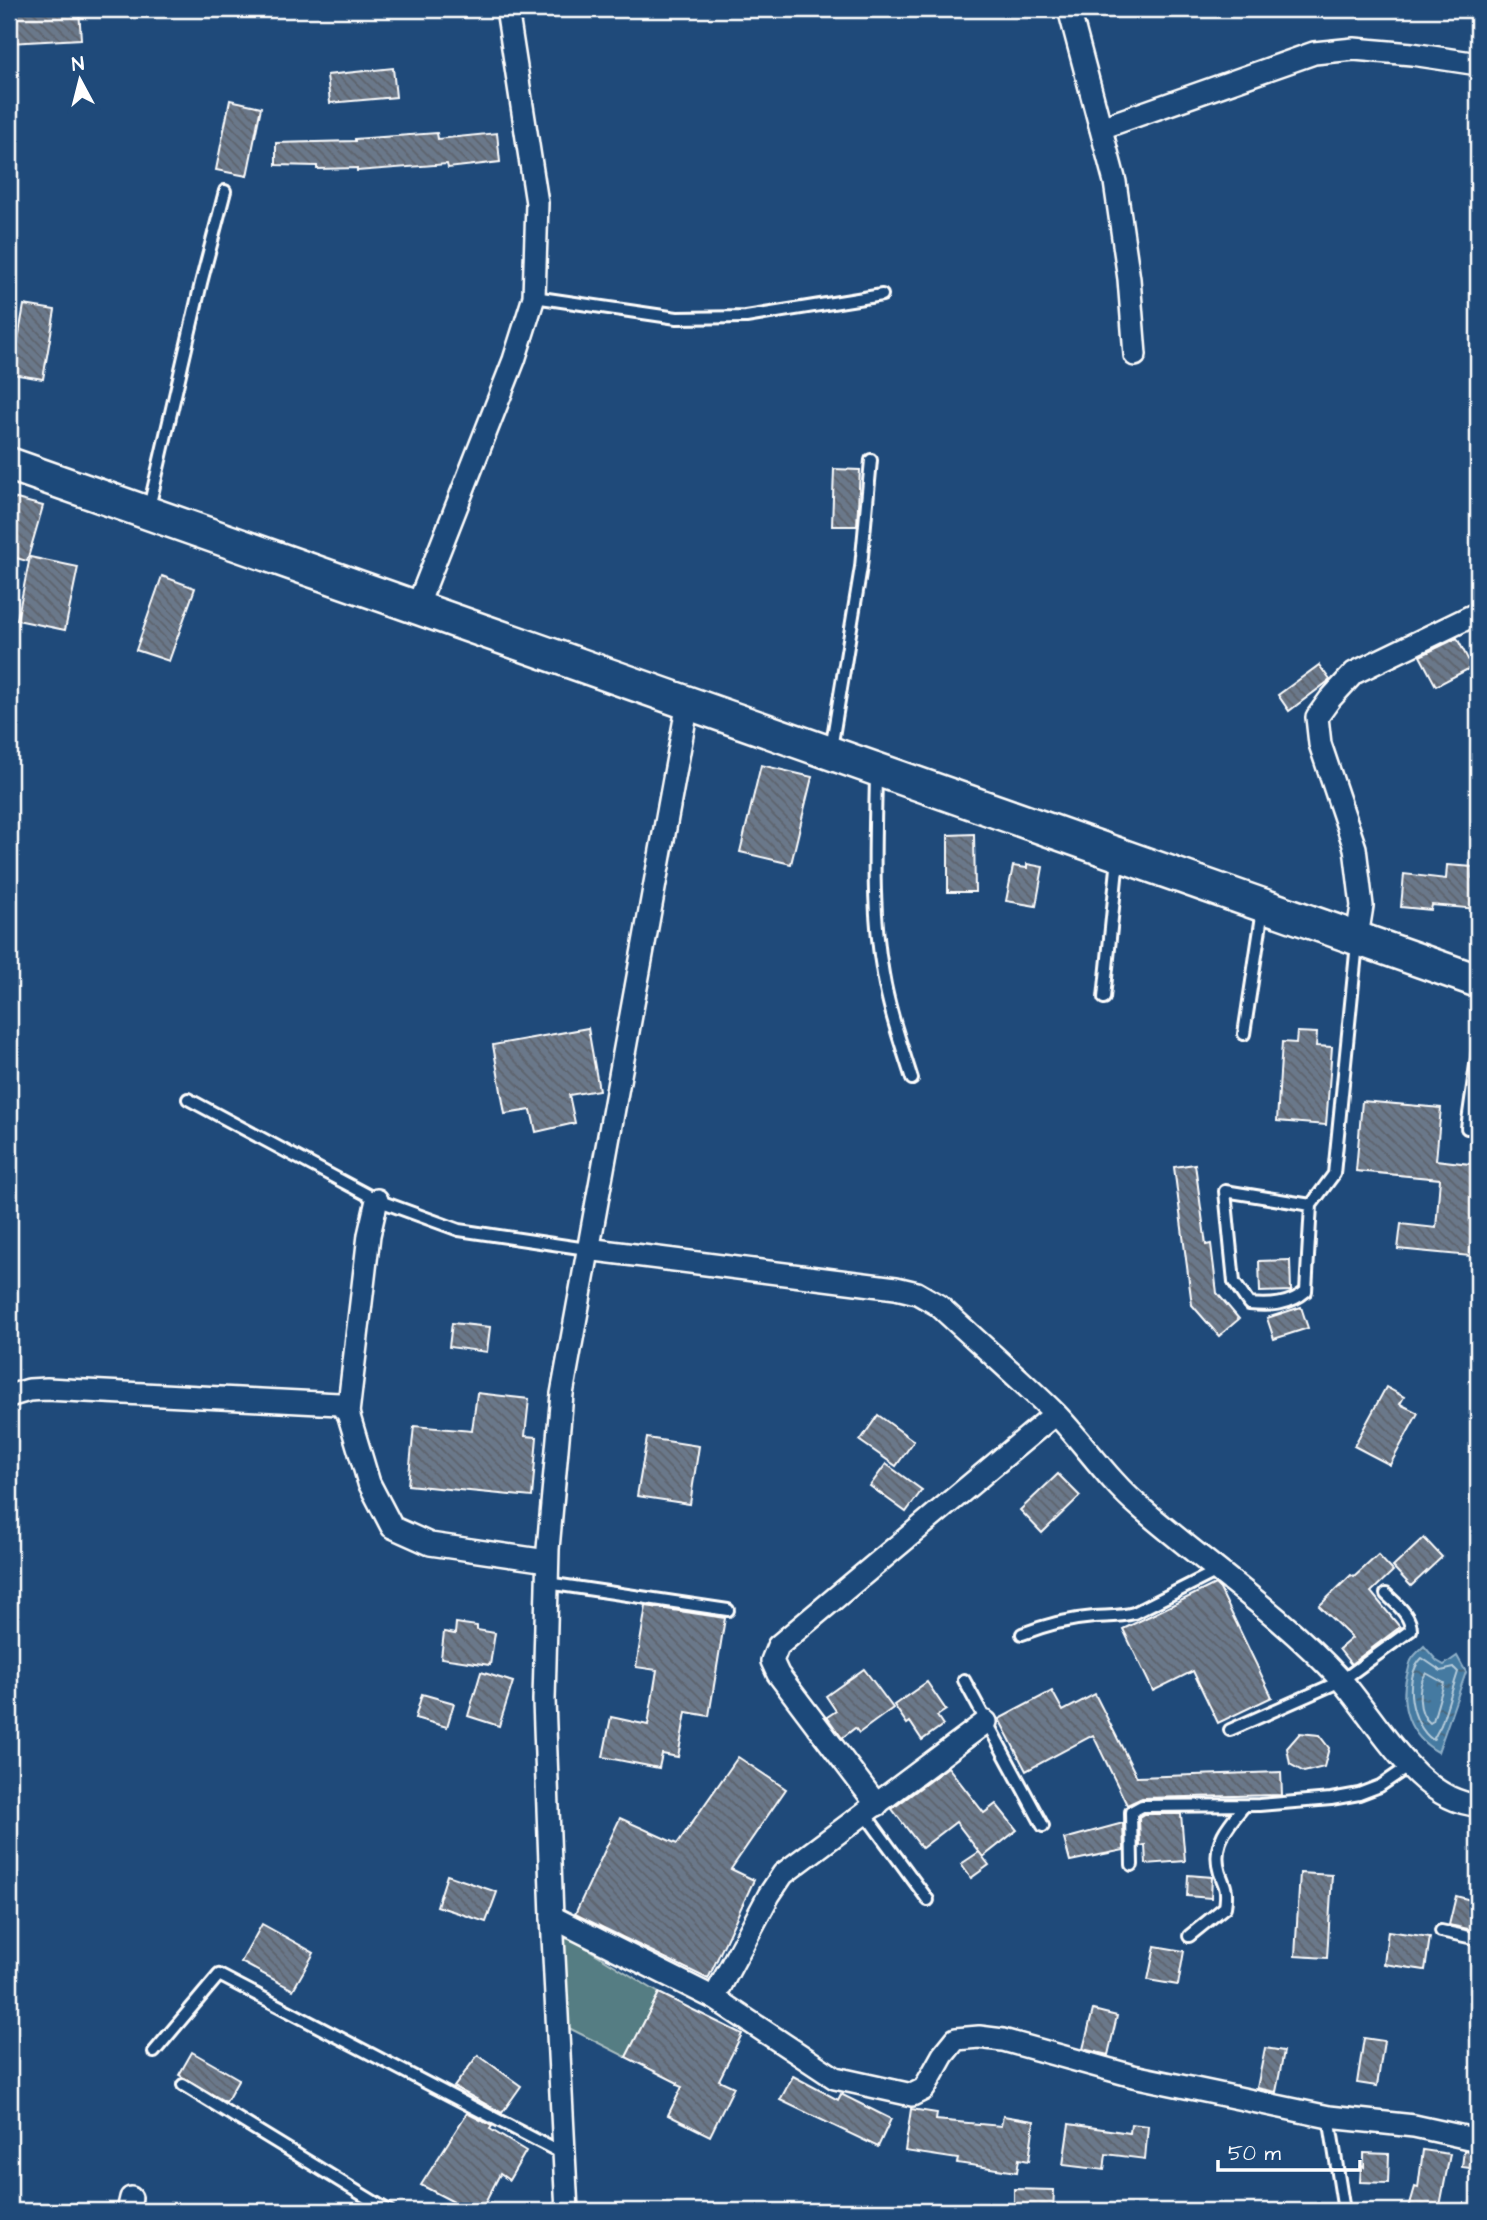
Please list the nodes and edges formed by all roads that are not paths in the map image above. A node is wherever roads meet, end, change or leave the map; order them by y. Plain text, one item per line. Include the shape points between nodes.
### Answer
1 (507, 9) edge
2 (1069, 9) edge
3 (1478, 64) edge
4 (1101, 128) junction
5 (225, 191) dead end
6 (882, 295) dead end
7 (534, 297) junction
8 (1135, 355) dead end
9 (871, 460) dead end
10 (9, 464) edge
11 (148, 513) junction
12 (417, 607) junction
13 (1478, 613) edge
14 (688, 702) junction
15 (830, 752) junction
16 (876, 768) junction
17 (1119, 853) junction
18 (1264, 904) junction
19 (1357, 937) junction
20 (1478, 981) edge
21 (1104, 998) dead end
22 (1244, 1034) dead end
23 (1478, 1051) edge
24 (912, 1079) dead end
25 (188, 1099) dead end
26 (1466, 1128) dead end
27 (377, 1200) junction
28 (1311, 1205) junction
29 (587, 1249) junction
30 (9, 1396) edge
31 (348, 1413) junction
32 (1055, 1414) junction
33 (547, 1561) junction
34 (1219, 1570) junction
35 (547, 1583) junction
36 (1386, 1594) dead end
37 (728, 1610) dead end
38 (1022, 1634) dead end
39 (964, 1680) dead end
40 (1341, 1681) junction
41 (986, 1722) junction
42 (1230, 1730) dead end
43 (1409, 1766) junction
44 (1478, 1805) edge
45 (1244, 1806) junction
46 (871, 1810) junction
47 (1043, 1826) dead end
48 (1132, 1865) dead end
49 (928, 1900) dead end
50 (552, 1917) junction
51 (1441, 1931) dead end
52 (1189, 1936) dead end
53 (1478, 1940) edge
54 (714, 1998) junction
55 (154, 2052) dead end
56 (183, 2085) dead end
57 (1329, 2117) junction
58 (1478, 2140) edge
59 (565, 2155) junction
60 (389, 2211) edge
61 (568, 2211) edge
62 (1345, 2211) edge

1 - 7 street via 537,204
2 - 4 street
3 - 4 street via 1366,50 1314,53
4 - 8 street via 1117,194
5 - 11 lane
6 - 7 lane via 746,317 677,318
7 - 12 street via 514,360
9 - 15 lane via 861,567
10 - 11 street
11 - 12 street
12 - 14 street
13 - 19 street via 1354,673 1317,717 1320,744 1355,848 1362,906
14 - 15 street
14 - 29 street
15 - 16 street
16 - 17 street
16 - 24 lane via 877,924 883,974
17 - 18 street
17 - 21 lane
18 - 19 street
18 - 22 lane
19 - 20 street
19 - 28 lane via 1334,1174
23 - 26 lane
25 - 27 lane
27 - 29 lane via 459,1230
27 - 31 street
28 - 28 lane via 1225,1191 1234,1282 1249,1304 1267,1306 1296,1300 1306,1291
29 - 32 street via 917,1293 938,1305
29 - 33 street via 562,1394
30 - 31 street via 47,1389 142,1393 339,1404
31 - 33 street via 369,1483 392,1527 430,1544
32 - 34 street via 1138,1506
32 - 46 street via 778,1646 772,1661 778,1674
33 - 35 street
34 - 38 lane via 1134,1613 1046,1624
34 - 40 street via 1268,1609
35 - 37 lane
35 - 50 street via 544,1700
36 - 40 lane via 1406,1615 1411,1630
39 - 41 lane
40 - 42 lane
40 - 43 street
41 - 46 street
41 - 47 lane
43 - 44 street via 1438,1792
43 - 45 lane via 1359,1794
45 - 48 lane via 1142,1806 1131,1812
45 - 52 lane via 1219,1842 1225,1907
46 - 49 lane
46 - 54 street via 783,1874
50 - 54 street
50 - 59 street
51 - 53 lane
54 - 57 street via 835,2078 870,2087 912,2095 924,2089 956,2039 979,2037 1133,2076
55 - 59 lane via 219,1975
56 - 60 lane
57 - 58 street via 1414,2126
57 - 62 lane
59 - 61 street

